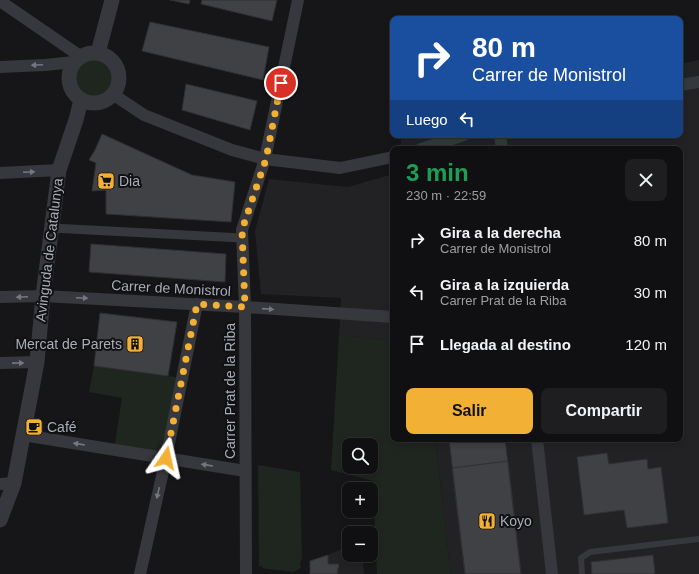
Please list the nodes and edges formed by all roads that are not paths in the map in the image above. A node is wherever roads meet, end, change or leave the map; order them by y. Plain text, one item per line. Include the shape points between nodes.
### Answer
1 (112, 0) edge
2 (298, 0) edge
3 (0, 1) edge
4 (98, 53) junction
5 (77, 59) junction
6 (0, 67) edge
7 (699, 82) edge
8 (683, 85) edge
9 (114, 95) junction
10 (81, 100) junction
11 (455, 138) edge
12 (430, 146) edge
13 (390, 158) edge
14 (266, 159) junction
15 (59, 170) junction
16 (0, 173) edge
17 (52, 228) junction
18 (242, 238) junction
19 (43, 296) junction
20 (0, 297) edge
21 (197, 304) junction
22 (245, 307) junction
23 (390, 317) edge
24 (37, 362) junction
25 (0, 363) edge
26 (23, 435) junction
27 (537, 442) edge
28 (166, 458) junction
29 (245, 471) junction
30 (7, 483) edge
31 (0, 520) edge
32 (699, 539) edge
33 (140, 574) edge
34 (246, 574) edge
35 (552, 574) edge
36 (582, 574) edge

1 - 4 street
2 - 14 street, Carrer Prat de la Riba
3 - 5 street
4 - 5 street via 89,53
4 - 9 street via 113,61 118,68 118,86
5 -> 6 street via 45,65
5 - 10 street via 69,69 68,78 74,94
7 - 8 street
9 - 10 street via 99,103
9 - 14 street via 144,115 232,150
10 - 15 street, Avinguda de Catalunya
11 - 12 street
13 - 14 street via 340,168
14 - 18 street, Carrer Prat de la Riba via 242,230
16 -> 15 street
15 - 17 street, Avinguda de Catalunya
17 - 18 street
17 - 19 street, Avinguda de Catalunya
18 - 22 street, Carrer Prat de la Riba
19 -> 20 street, Carrer de Monistrol
19 -> 21 street, Carrer de Monistrol
19 - 24 street, Avinguda de Catalunya
21 - 22 street, Carrer de Monistrol
21 - 28 street
22 -> 23 street, Carrer de Monistrol
22 - 29 street, Carrer Prat de la Riba
25 -> 24 street
24 - 26 street, Avinguda de Catalunya
28 -> 26 street
26 - 30 street, Avinguda de Catalunya
27 - 35 street
29 -> 28 street
28 -> 33 street
29 - 34 street, Carrer Prat de la Riba
30 - 31 street, Avinguda de Catalunya
32 - 36 lane via 590,552 581,558

